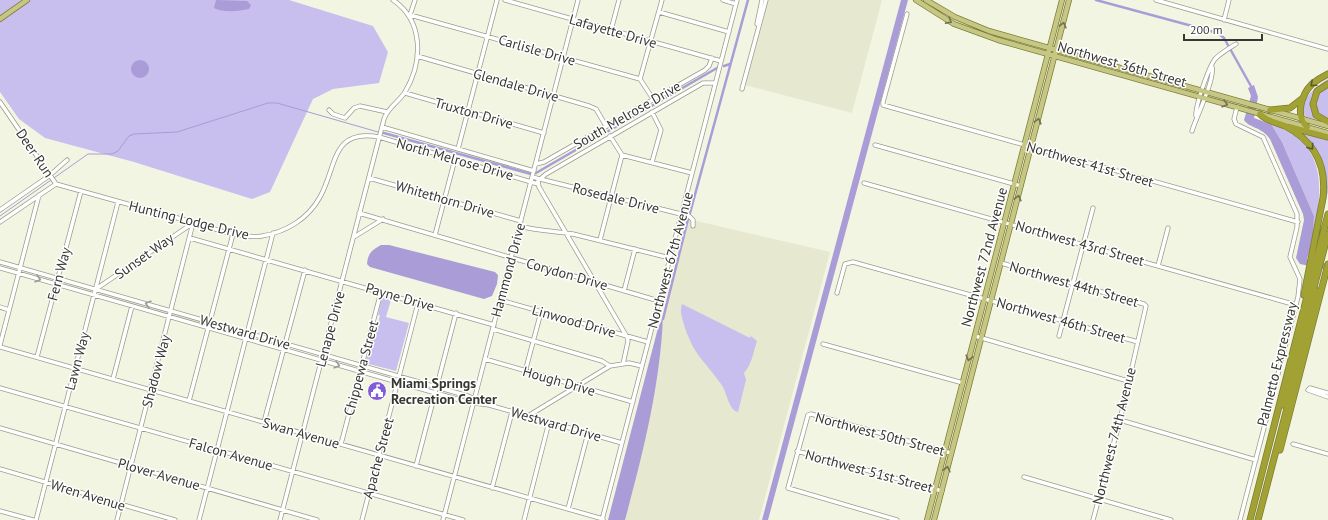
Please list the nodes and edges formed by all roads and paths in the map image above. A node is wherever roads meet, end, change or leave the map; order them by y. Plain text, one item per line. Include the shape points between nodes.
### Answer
1 (27, 0) edge
2 (393, 0) edge
3 (415, 0) edge
4 (497, 0) edge
5 (505, 0) edge
6 (578, 0) edge
7 (619, 0) edge
8 (662, 0) edge
9 (723, 0) edge
10 (762, 0) edge
11 (766, 0) edge
12 (916, 0) edge
13 (926, 0) edge
14 (1062, 0) edge
15 (1069, 0) edge
16 (1156, 0) edge
17 (1229, 0) edge
18 (736, 2) edge
19 (659, 12) junction
20 (907, 14) dead end
21 (410, 15) junction
22 (0, 18) edge
23 (574, 20) junction
24 (1224, 20) junction
25 (757, 27) junction
26 (611, 30) junction
27 (729, 32) junction
28 (487, 35) junction
29 (650, 41) junction
30 (1234, 45) dead end
31 (1050, 47) junction
32 (1056, 49) junction
33 (1328, 49) edge
34 (1048, 54) junction
35 (417, 56) junction
36 (1054, 56) junction
37 (563, 57) junction
38 (712, 58) junction
39 (721, 61) junction
40 (477, 74) junction
41 (1328, 74) edge
42 (640, 79) junction
43 (1167, 81) junction
44 (715, 83) junction
45 (1328, 84) edge
46 (1165, 87) junction
47 (742, 89) dead end
48 (1204, 92) junction
49 (405, 93) junction
50 (553, 96) junction
51 (1202, 98) junction
52 (1303, 98) junction
53 (653, 99) junction
54 (0, 102) edge
55 (1236, 107) junction
56 (329, 110) dead end
57 (1270, 110) junction
58 (468, 111) junction
59 (387, 112) junction
60 (652, 112) junction
61 (1260, 114) junction
62 (1301, 118) junction
63 (1328, 122) edge
64 (1280, 124) junction
65 (606, 126) junction
66 (1328, 126) edge
67 (382, 127) junction
68 (1307, 127) junction
69 (1192, 131) dead end
70 (544, 133) junction
71 (1328, 133) edge
72 (610, 136) junction
73 (379, 137) junction
74 (1328, 137) edge
75 (875, 145) dead end
76 (1024, 145) junction
77 (1031, 147) junction
78 (458, 149) junction
79 (622, 155) junction
80 (455, 159) junction
81 (67, 160) dead end
82 (652, 162) junction
83 (536, 164) junction
84 (534, 170) junction
85 (692, 173) junction
86 (546, 174) junction
87 (50, 176) junction
88 (369, 178) junction
89 (539, 178) junction
90 (532, 179) junction
91 (547, 180) junction
92 (55, 183) junction
93 (864, 183) dead end
94 (538, 184) junction
95 (1015, 184) junction
96 (1021, 186) junction
97 (81, 191) junction
98 (39, 195) junction
99 (612, 196) junction
100 (445, 199) junction
101 (118, 202) junction
102 (1093, 208) dead end
103 (0, 210) edge
104 (359, 213) junction
105 (681, 214) junction
106 (1328, 214) edge
107 (383, 219) junction
108 (521, 221) junction
109 (0, 222) edge
110 (1005, 222) junction
111 (1298, 222) junction
112 (193, 223) junction
113 (1011, 224) junction
114 (520, 226) junction
115 (693, 226) dead end
116 (1168, 228) dead end
117 (273, 233) junction
118 (566, 233) junction
119 (233, 234) junction
120 (1328, 234) edge
121 (435, 235) junction
122 (354, 237) junction
123 (190, 238) junction
124 (600, 240) junction
125 (1083, 244) junction
126 (1328, 248) edge
127 (229, 249) junction
128 (635, 249) junction
129 (511, 258) junction
130 (670, 258) junction
131 (267, 259) junction
132 (0, 262) edge
133 (1001, 262) junction
134 (993, 266) junction
135 (1158, 266) junction
136 (1320, 266) edge
137 (0, 268) edge
138 (20, 268) junction
139 (305, 270) junction
140 (19, 274) junction
141 (58, 278) junction
142 (1328, 278) edge
143 (342, 281) junction
144 (595, 282) junction
145 (1073, 283) junction
146 (56, 284) junction
147 (1322, 286) junction
148 (96, 289) junction
149 (624, 291) junction
150 (381, 292) junction
151 (837, 293) dead end
152 (94, 295) junction
153 (985, 299) junction
154 (500, 300) junction
155 (659, 301) junction
156 (991, 301) junction
157 (418, 303) junction
158 (1296, 305) junction
159 (132, 306) junction
160 (1146, 306) joint
161 (0, 307) edge
162 (9, 310) junction
163 (172, 311) junction
164 (541, 312) junction
165 (456, 313) junction
166 (170, 317) junction
167 (1063, 321) junction
168 (210, 322) junction
169 (494, 325) junction
170 (208, 328) junction
171 (493, 329) junction
172 (248, 333) junction
173 (975, 336) junction
174 (1060, 336) dead end
175 (627, 337) junction
176 (981, 338) junction
177 (246, 339) junction
178 (533, 341) junction
179 (648, 342) junction
180 (1138, 342) junction
181 (286, 344) junction
182 (823, 344) dead end
183 (0, 346) edge
184 (284, 349) junction
185 (323, 354) junction
186 (37, 357) junction
187 (485, 359) junction
188 (321, 360) junction
189 (623, 364) junction
190 (361, 365) junction
191 (610, 366) junction
192 (642, 366) junction
193 (75, 368) junction
194 (359, 371) junction
195 (525, 372) junction
196 (399, 376) junction
197 (113, 379) junction
198 (1128, 381) junction
199 (397, 382) junction
200 (962, 383) junction
201 (577, 385) junction
202 (437, 387) junction
203 (0, 388) edge
204 (150, 390) junction
205 (435, 392) junction
206 (1328, 393) edge
207 (1328, 397) edge
208 (475, 398) junction
209 (958, 400) junction
210 (189, 401) junction
211 (633, 402) junction
212 (473, 403) junction
213 (490, 405) junction
214 (65, 406) junction
215 (963, 406) junction
216 (227, 412) junction
217 (512, 412) junction
218 (528, 416) junction
219 (1120, 420) junction
220 (264, 422) junction
221 (549, 422) junction
222 (0, 428) edge
223 (141, 428) junction
224 (303, 433) junction
225 (588, 433) junction
226 (622, 443) junction
227 (56, 444) junction
228 (341, 444) junction
229 (1293, 444) dead end
230 (217, 450) junction
231 (797, 451) junction
232 (945, 452) junction
233 (951, 453) junction
234 (1328, 454) edge
235 (379, 456) junction
236 (1256, 460) junction
237 (131, 466) junction
238 (416, 466) junction
239 (0, 469) edge
240 (293, 471) junction
241 (454, 477) junction
242 (1024, 477) dead end
243 (45, 482) junction
244 (207, 488) junction
245 (492, 488) junction
246 (935, 489) junction
247 (942, 491) junction
248 (368, 493) junction
249 (530, 498) junction
250 (1099, 499) junction
251 (122, 505) junction
252 (568, 509) junction
253 (283, 510) junction
254 (0, 511) edge
255 (444, 515) junction
256 (34, 520) edge
257 (117, 520) edge
258 (176, 520) edge
259 (199, 520) edge
260 (280, 520) edge
261 (317, 520) edge
262 (362, 520) edge
263 (443, 520) edge
264 (463, 520) edge
265 (524, 520) edge
266 (603, 520) edge
267 (897, 520) edge
268 (927, 520) edge
269 (934, 520) edge
270 (1093, 520) edge
271 (1171, 520) edge
272 (1240, 520) edge
273 (1250, 520) edge
274 (1253, 520) edge
275 (1258, 520) edge
276 (1262, 520) edge

1 - 22 main road
2 - 21 street
3 - 21 street
4 - 28 street
5 - 23 street, Lafayette Drive
6 - 23 street, Hammond Drive
7 - 26 street
8 - 19 street
9 - 18 street
10 - 25 street
11 - 25 street
12 -> 34 main road, Northwest 36th Street via 965,29
13 - 31 main road, Northwest 36th Street via 977,27
14 - 31 main road, Northwest 72nd Avenue
32 -> 15 main road, Northwest 72nd Avenue
16 - 24 street
17 - 24 street
18 - 27 street, Northwest 67th Avenue
19 - 27 street
19 - 29 street
20 - 76 street, Northwest 41st Street via 883,105
21 - 28 street, Carlisle Drive
21 - 35 street via 418,36
23 - 26 street, Lafayette Drive
23 - 37 street, Hammond Drive
24 - 33 street
25 - 47 street
26 - 29 street, Lafayette Drive
27 - 39 street, Northwest 67th Avenue
28 - 37 street, Carlisle Drive
28 - 40 street
29 - 38 street, Lafayette Drive
29 - 42 street
30 - 48 street via 1214,61
31 - 32 main road, Northwest 36th Street
31 - 34 main road, Northwest 72nd Avenue
32 - 36 main road, Northwest 72nd Avenue
32 - 43 main road, Northwest 36th Street
34 - 36 main road, Northwest 36th Street
34 - 76 main road, Northwest 72nd Avenue
35 - 40 street, Glendale Drive
35 - 49 street
36 - 46 main road, Northwest 36th Street
77 -> 36 main road, Northwest 72nd Avenue
37 - 42 street, Carlisle Drive
37 - 50 street, Hammond Drive
38 - 39 street, Lafayette Drive
38 - 53 street, South Melrose Drive via 707,68
39 - 44 street, Northwest 67th Avenue
40 - 50 street, Glendale Drive
40 - 58 street
41 -> 52 highway via 1311,85
42 - 53 street
43 - 46 main road
43 - 48 main road, Northwest 36th Street
44 - 60 street via 703,83
44 - 85 street, Northwest 67th Avenue
45 - 63 highway via 1317,91 1312,104 1316,115
46 - 51 main road, Northwest 36th Street
48 - 51 street
48 - 57 main road, Northwest 36th Street
49 - 58 street, Truxton Drive
49 - 59 street
50 - 65 street, Glendale Drive via 593,108
50 - 70 street, Hammond Drive
51 -> 55 main road, Northwest 36th Street
51 - 69 street
52 - 57 highway via 1290,108
52 - 62 highway
53 - 65 street, South Melrose Drive
54 - 87 street, Deer Run
55 - 61 main road, Northwest 36th Street
55 - 111 street via 1236,124 1263,137 1297,214
56 - 59 street via 345,118 354,108 360,106
57 - 62 main road, Northwest 36th Street
58 - 70 street, Truxton Drive
58 - 78 street
59 - 67 street
60 - 72 street
60 - 82 street via 661,130
61 - 64 highway
61 - 68 main road, Northwest 36th Street
62 - 66 main road, Northwest 36th Street
62 - 68 highway
64 - 74 highway
64 -> 136 highway via 1308,142 1322,168
65 - 83 street, South Melrose Drive via 544,162
67 - 73 street
67 - 78 street
68 - 71 main road, Northwest 36th Street
70 - 83 street, Hammond Drive
72 - 79 street
72 - 86 street
73 - 80 street, North Melrose Drive
73 - 88 street, Lenape Drive
73 - 117 street, Hunting Lodge Drive via 360,136 346,141 334,157 324,190 312,209 296,224
75 - 95 street
76 - 77 street, Northwest 41st Street
76 - 95 main road, Northwest 72nd Avenue
77 - 96 main road, Northwest 72nd Avenue
77 - 111 street, Northwest 41st Street
78 - 84 street
79 - 82 street
79 - 99 street
80 - 90 street, North Melrose Drive
80 - 100 street
81 - 87 street
82 - 85 street
83 - 84 street, Hammond Drive
84 - 90 street, Hammond Drive
85 - 105 street, Northwest 67th Avenue
86 - 89 street
86 - 91 street
87 - 92 street, Deer Run
87 - 103 street
88 - 100 street, Whitethorn Drive
88 - 104 street, Lenape Drive
89 - 90 street, Rosedale Drive
89 - 91 street, Rosedale Drive
89 - 94 street
90 - 94 street
90 - 108 street, Hammond Drive
91 - 99 street, Rosedale Drive
92 - 97 street, Hunting Lodge Drive
92 - 98 street
93 - 110 street, Northwest 43rd Street
94 - 118 street
95 - 96 street
95 - 110 main road, Northwest 72nd Avenue
113 -> 96 main road, Northwest 72nd Avenue
97 - 101 street, Hunting Lodge Drive
97 - 141 street, Fern Way
98 - 109 street
98 - 138 street
99 - 105 street, Rosedale Drive
99 - 124 street
100 - 108 street, Whitethorn Drive
100 - 121 street
101 - 112 street, Hunting Lodge Drive
101 - 148 street, Lawn Way
102 - 125 street
104 - 107 street, Corydon Drive
104 - 122 street, Lenape Drive
105 - 115 street via 692,218
105 - 130 street, Northwest 67th Avenue
106 - 136 highway, Palmetto Expressway
107 - 121 street, Corydon Drive
107 - 122 street
108 - 114 street, Hammond Drive
110 - 113 street, Northwest 43rd Street
110 - 134 main road, Northwest 72nd Avenue
111 - 158 street via 1290,257 1300,279
112 - 119 street, Hunting Lodge Drive
112 - 123 street, Shadow Way
112 - 148 street, Sunset Way
113 - 125 street, Northwest 43rd Street
113 - 133 main road, Northwest 72nd Avenue
114 - 118 street via 544,232
114 - 129 street, Hammond Drive
116 - 135 street
117 - 119 street, Hunting Lodge Drive via 251,237
117 - 131 street
118 - 124 street
118 - 144 street
119 - 127 street
120 - 136 highway
121 - 129 street, Corydon Drive
122 - 143 street, Lenape Drive
123 - 127 street, Payne Drive
123 - 163 street, Shadow Way
124 - 128 street
125 - 135 street, Northwest 43rd Street
125 - 145 street
126 - 136 highway
127 - 131 street, Payne Drive
127 - 168 street
128 - 130 street
128 - 149 street
129 - 144 street, Corydon Drive
129 - 154 street, Hammond Drive
130 - 155 street, Northwest 67th Avenue
131 - 139 street, Payne Drive
131 - 172 street
132 - 138 street, Westward Drive
133 - 134 main road
133 - 145 street, Northwest 44th Street
133 - 156 main road, Northwest 72nd Avenue
134 - 153 main road, Northwest 72nd Avenue
135 - 158 street, Northwest 43rd Street
136 - 147 highway, Palmetto Expressway
136 - 273 highway, Palmetto Expressway via 1302,314
136 - 274 highway
136 - 275 highway via 1312,310
137 - 140 street, Westward Drive
138 - 140 street
138 - 141 street, Westward Drive
139 - 143 street, Payne Drive
139 - 181 street
140 -> 146 street, Westward Drive
140 - 162 street
141 - 146 street, Fern Way
141 - 148 street, Westward Drive
142 - 147 highway
143 - 150 street, Payne Drive
143 - 185 street, Lenape Drive
144 - 149 street, Corydon Drive
144 - 175 street
145 - 160 street, Northwest 44th Street
145 - 167 street
146 - 152 street, Westward Drive
146 - 186 street, Fern Way
147 - 276 highway, Palmetto Expressway
148 - 152 street, Lawn Way
163 -> 148 street, Westward Drive
149 - 155 street, Corydon Drive
150 - 157 street, Payne Drive
150 - 190 street, Chippewa Street
151 - 153 street, Northwest 46th Street via 845,264 853,262
152 - 159 street, Westward Drive
152 - 193 street, Lawn Way
153 - 156 street, Northwest 46th Street
153 - 173 main road, Northwest 72nd Avenue
154 - 164 street, Linwood Drive
154 - 169 street, Hammond Drive
155 - 179 street, Northwest 67th Avenue
156 - 167 street, Northwest 46th Street
156 - 176 main road, Northwest 72nd Avenue
157 - 165 street, Payne Drive
157 - 196 street, Apache Street
158 - 236 street
159 - 166 street, Westward Drive
159 - 197 street
160 - 180 street, Northwest 74th Avenue
161 - 162 street
162 - 183 street
163 - 166 street, Shadow Way
163 - 168 street, Westward Drive
164 - 175 street, Linwood Drive
164 - 178 street
165 - 169 street, Payne Drive
165 - 202 street
166 - 170 street, Westward Drive
166 - 204 street, Shadow Way
167 - 174 street
167 - 180 street, Northwest 46th Street
168 - 170 street
168 - 172 street, Westward Drive
169 - 171 street, Hammond Drive
170 - 177 street, Westward Drive
170 - 210 street
171 - 178 street
171 - 187 street, Hammond Drive
172 - 177 street
172 - 181 street, Westward Drive
173 - 176 street
173 -> 200 main road, Northwest 72nd Avenue
175 - 179 street, Linwood Drive
175 - 189 street
176 - 198 street
176 - 215 main road, Northwest 72nd Avenue
177 - 184 street, Westward Drive
177 - 216 street
178 - 191 street via 602,361
178 - 195 street
179 - 192 street, Northwest 67th Avenue
180 - 198 street, Northwest 74th Avenue
181 - 184 street
181 - 185 street, Westward Drive
182 - 200 street
183 - 186 street, Swan Avenue
184 - 188 street, Westward Drive
184 - 220 street
185 - 188 street, Lenape Drive
185 - 190 street, Westward Drive
186 - 193 street, Swan Avenue
187 - 195 street, Hough Drive
187 - 208 street, Hammond Drive
188 -> 194 street, Westward Drive
188 - 224 street, Lenape Drive
189 - 191 street
189 - 192 street
190 - 194 street, Chippewa Street
190 - 196 street, Westward Drive
191 - 201 street
192 - 211 street, Northwest 67th Avenue
193 - 197 street, Swan Avenue
193 - 214 street, Lawn Way
194 - 199 street, Westward Drive
194 - 228 street, Chippewa Street
195 - 201 street, Hough Drive
196 - 199 street, Apache Street
196 - 202 street, Westward Drive
197 - 204 street, Swan Avenue
198 - 219 street, Northwest 74th Avenue
199 - 205 street, Westward Drive
199 - 235 street, Apache Street
200 - 209 main road, Northwest 72nd Avenue
201 - 211 street, Hough Drive
201 - 218 street
202 - 205 street
202 - 208 street, Westward Drive
203 - 214 street, Falcon Avenue
204 - 210 street, Swan Avenue
204 - 223 street, Shadow Way
205 - 212 street, Westward Drive
205 - 238 street
206 - 207 street via 1310,388 1308,390
208 - 212 street, Hammond Drive
208 - 213 street, Westward Drive
209 - 215 main road
209 - 232 main road, Northwest 72nd Avenue
210 - 216 street, Swan Avenue
211 - 226 street, Northwest 67th Avenue
212 - 213 street, Westward Drive
212 - 241 street, Hammond Drive
213 - 217 street, Westward Drive
214 - 223 street, Falcon Avenue
214 - 227 street, Lawn Way
215 - 233 main road, Northwest 72nd Avenue
216 - 220 street, Swan Avenue
216 - 230 street
217 - 218 street, Westward Drive
217 - 245 street
218 - 221 street, Westward Drive
219 - 236 street
219 - 250 street, Northwest 74th Avenue
220 - 224 street, Swan Avenue
221 - 225 street, Westward Drive
221 - 249 street
222 - 227 street, Plover Avenue
223 - 230 street, Falcon Avenue
223 - 237 street, Shadow Way
224 - 228 street, Swan Avenue
224 - 240 street, Lenape Drive
225 - 226 street, Westward Drive
225 - 252 street
226 - 266 street, Northwest 67th Avenue
227 - 237 street, Plover Avenue
227 - 243 street, Lawn Way
228 - 235 street, Swan Avenue
229 - 234 street
230 - 240 street, Falcon Avenue
230 - 244 street
231 - 232 street, Northwest 50th Street via 808,415 811,414
231 - 246 street, Northwest 51st Street
231 - 267 street via 788,488
232 - 233 street, Northwest 50th Street
232 - 246 main road, Northwest 72nd Avenue
247 -> 233 main road, Northwest 72nd Avenue
235 - 238 street, Swan Avenue
235 - 248 street, Apache Street
236 - 272 street
237 - 244 street, Plover Avenue
237 - 251 street, Shadow Way
238 - 241 street, Swan Avenue
239 - 243 street, Wren Avenue
240 - 248 street, Falcon Avenue
240 - 253 street, Lenape Drive
241 - 245 street, Swan Avenue
241 - 255 street, Hammond Drive
242 - 250 street
243 - 251 street, Wren Avenue
243 - 256 street, Lawn Way
244 - 253 street, Plover Avenue
244 - 259 street
245 - 249 street, Swan Avenue
246 - 247 street, Northwest 51st Street
246 - 268 main road, Northwest 72nd Avenue
247 - 269 main road, Northwest 72nd Avenue
248 - 255 street, Falcon Avenue
248 - 262 street, Apache Street
249 - 252 street, Swan Avenue
249 - 265 street
250 - 270 street, Northwest 74th Avenue
250 - 271 street
251 - 257 street, Shadow Way
251 - 258 street, Wren Avenue
252 - 266 street, Swan Avenue
253 - 260 street, Lenape Drive
253 - 261 street, Plover Avenue
254 - 256 street
255 - 263 street, Hammond Drive
255 - 264 street, Falcon Avenue

